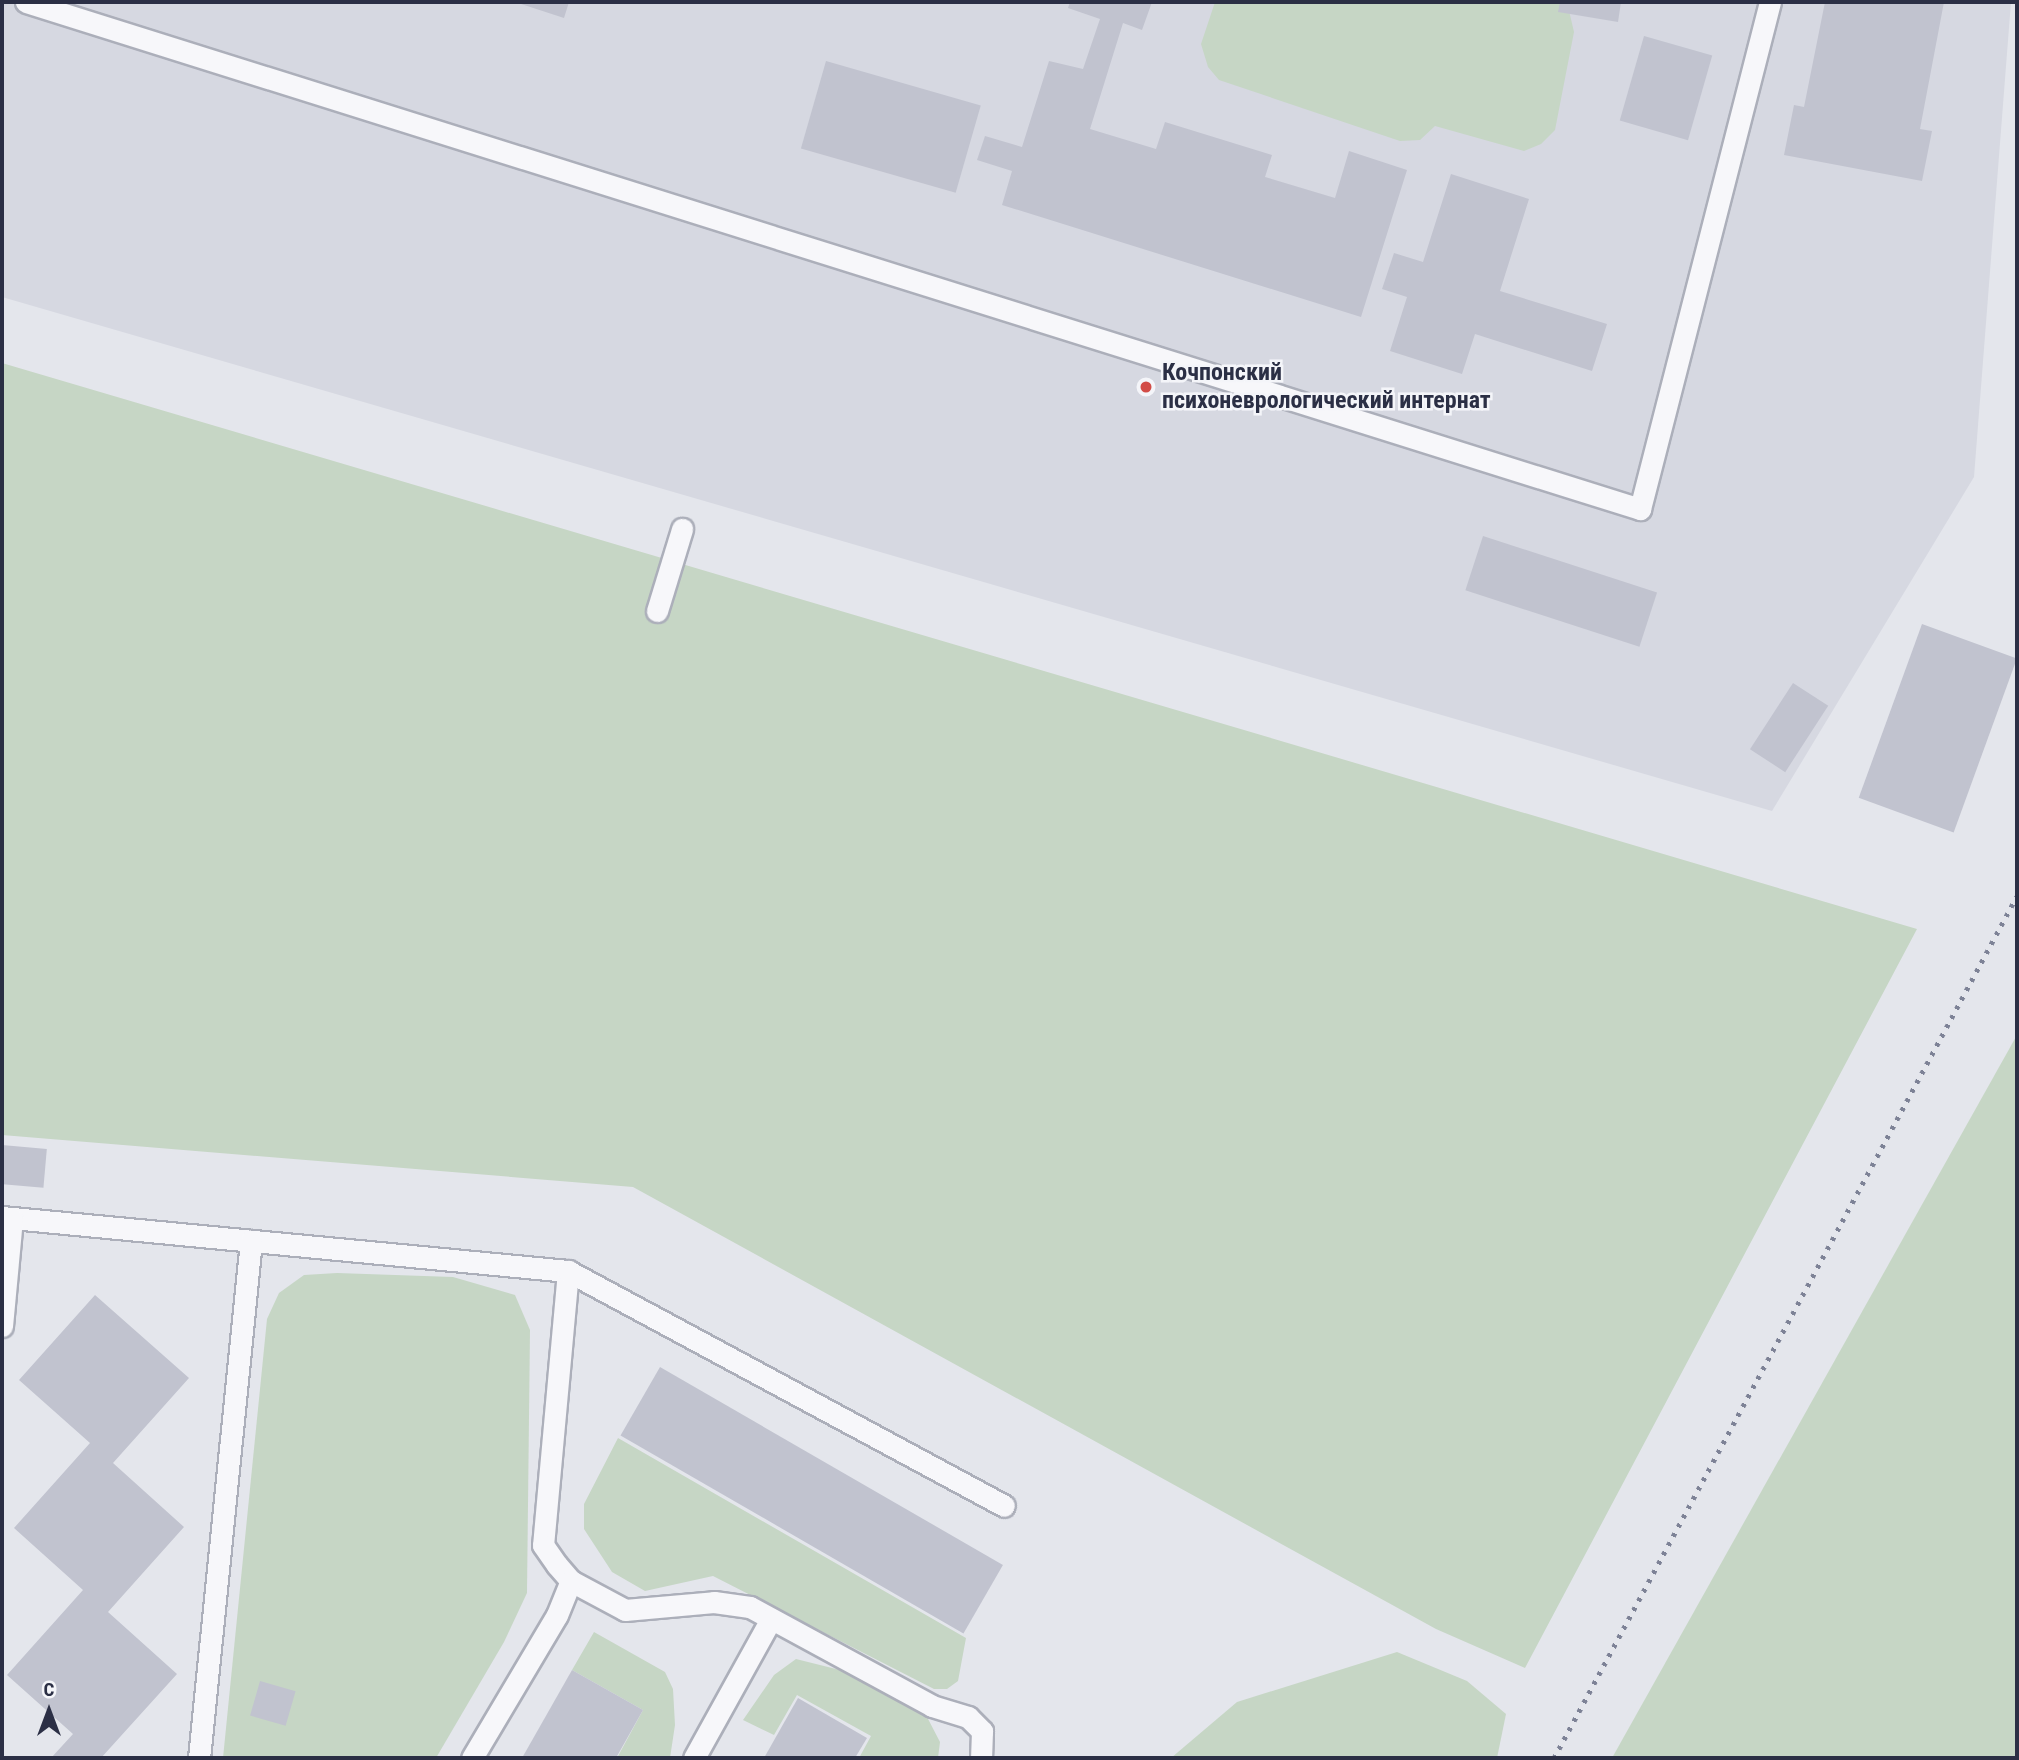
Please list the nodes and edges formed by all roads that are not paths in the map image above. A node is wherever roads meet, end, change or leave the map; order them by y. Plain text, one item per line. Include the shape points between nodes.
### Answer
1 (26, 2) edge
2 (1770, 2) edge
3 (682, 529) dead end
4 (657, 611) dead end
5 (7, 1218) edge
6 (251, 1241) junction
7 (568, 1271) junction
8 (2, 1326) edge
9 (1004, 1506) dead end
10 (571, 1581) junction
11 (771, 1619) junction
12 (199, 1758) edge
13 (472, 1758) edge
14 (694, 1758) edge
15 (981, 1758) edge

1 - 2 lane via 1640,509
3 - 4 lane
5 - 6 lane
5 - 8 lane
6 - 7 lane
6 - 12 lane
7 - 9 lane
7 - 10 lane via 543,1545
10 - 11 lane via 625,1611 714,1602 750,1607
10 - 13 lane via 557,1615
11 - 14 lane
11 - 15 lane via 932,1706 968,1717 982,1731

